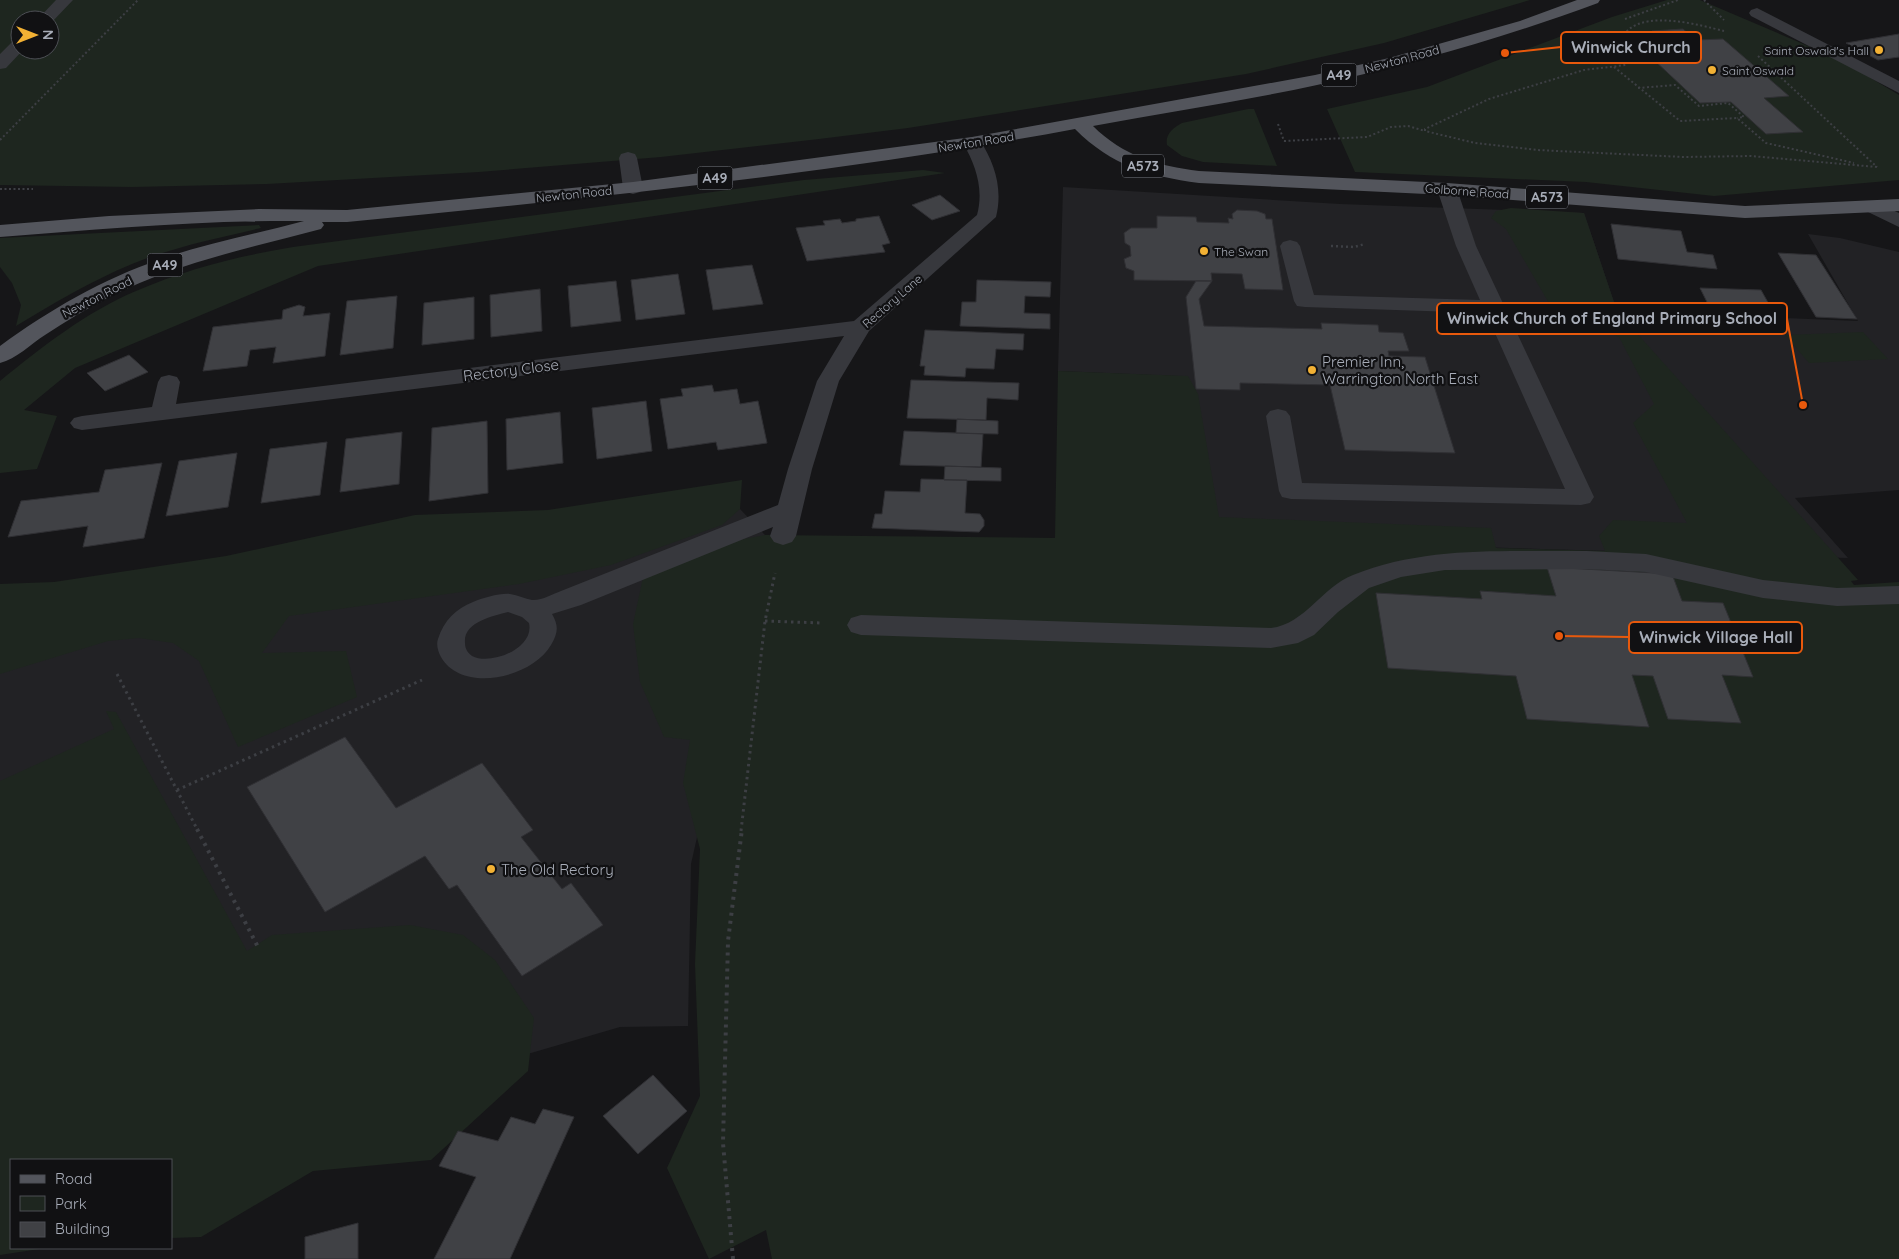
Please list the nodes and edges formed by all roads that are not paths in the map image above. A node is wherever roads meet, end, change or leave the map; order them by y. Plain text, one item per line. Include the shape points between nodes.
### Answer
1 (65, 0) edge
2 (1592, 0) edge
3 (55, 10) edge
4 (1757, 13) dead end
5 (10, 54) edge
6 (0, 64) edge
7 (1899, 88) edge
8 (1080, 124) junction
9 (972, 143) junction
10 (628, 158) dead end
11 (633, 188) junction
12 (1447, 189) junction
13 (1899, 206) edge
14 (1875, 208) junction
15 (347, 216) junction
16 (1899, 221) edge
17 (0, 231) edge
18 (1290, 246) dead end
19 (1494, 307) junction
20 (860, 327) junction
21 (0, 356) edge
22 (169, 382) dead end
23 (162, 413) junction
24 (1278, 416) dead end
25 (82, 423) dead end
26 (790, 510) junction
27 (784, 536) road end
28 (1899, 595) edge
29 (533, 610) junction
30 (861, 625) road end

1 - 3 street
2 - 8 main road, Newton Road / A49 via 1526,24 1392,62 1267,90
4 - 7 street
5 - 6 street
8 - 9 main road, Newton Road / A49
8 - 12 main road, Golborne Road / A573 via 1108,150 1137,164 1162,171 1199,177
9 - 11 main road, Newton Road / A49
9 - 20 street, Rectory Lane via 981,157 988,179 990,200 986,217
10 - 11 street
11 - 15 main road, Newton Road / A49
12 - 14 main road, Golborne Road / A573 via 1745,212
12 - 19 street via 1466,246
13 - 14 main road, Golborne Road / A573
14 - 16 street
15 - 17 main road, Newton Road / A49 via 259,215
15 - 21 main road, Newton Road / A49 via 203,253 139,276 77,306
18 - 19 street via 1305,301
19 - 24 street via 1580,497 1291,491
20 - 23 street, Rectory Close
20 - 26 street, Rectory Lane via 828,381
22 - 23 street
23 - 25 street, Rectory Close
26 - 27 street, Rectory Lane
26 - 29 street via 571,598
28 - 30 street via 1837,597 1763,589 1646,563 1445,560 1398,569 1360,582 1328,605 1304,628 1288,636 1271,638
29 - 29 street via 522,605 494,604 467,615 451,634 449,644 453,654 461,662 474,667 506,666 522,659 542,639 544,627

